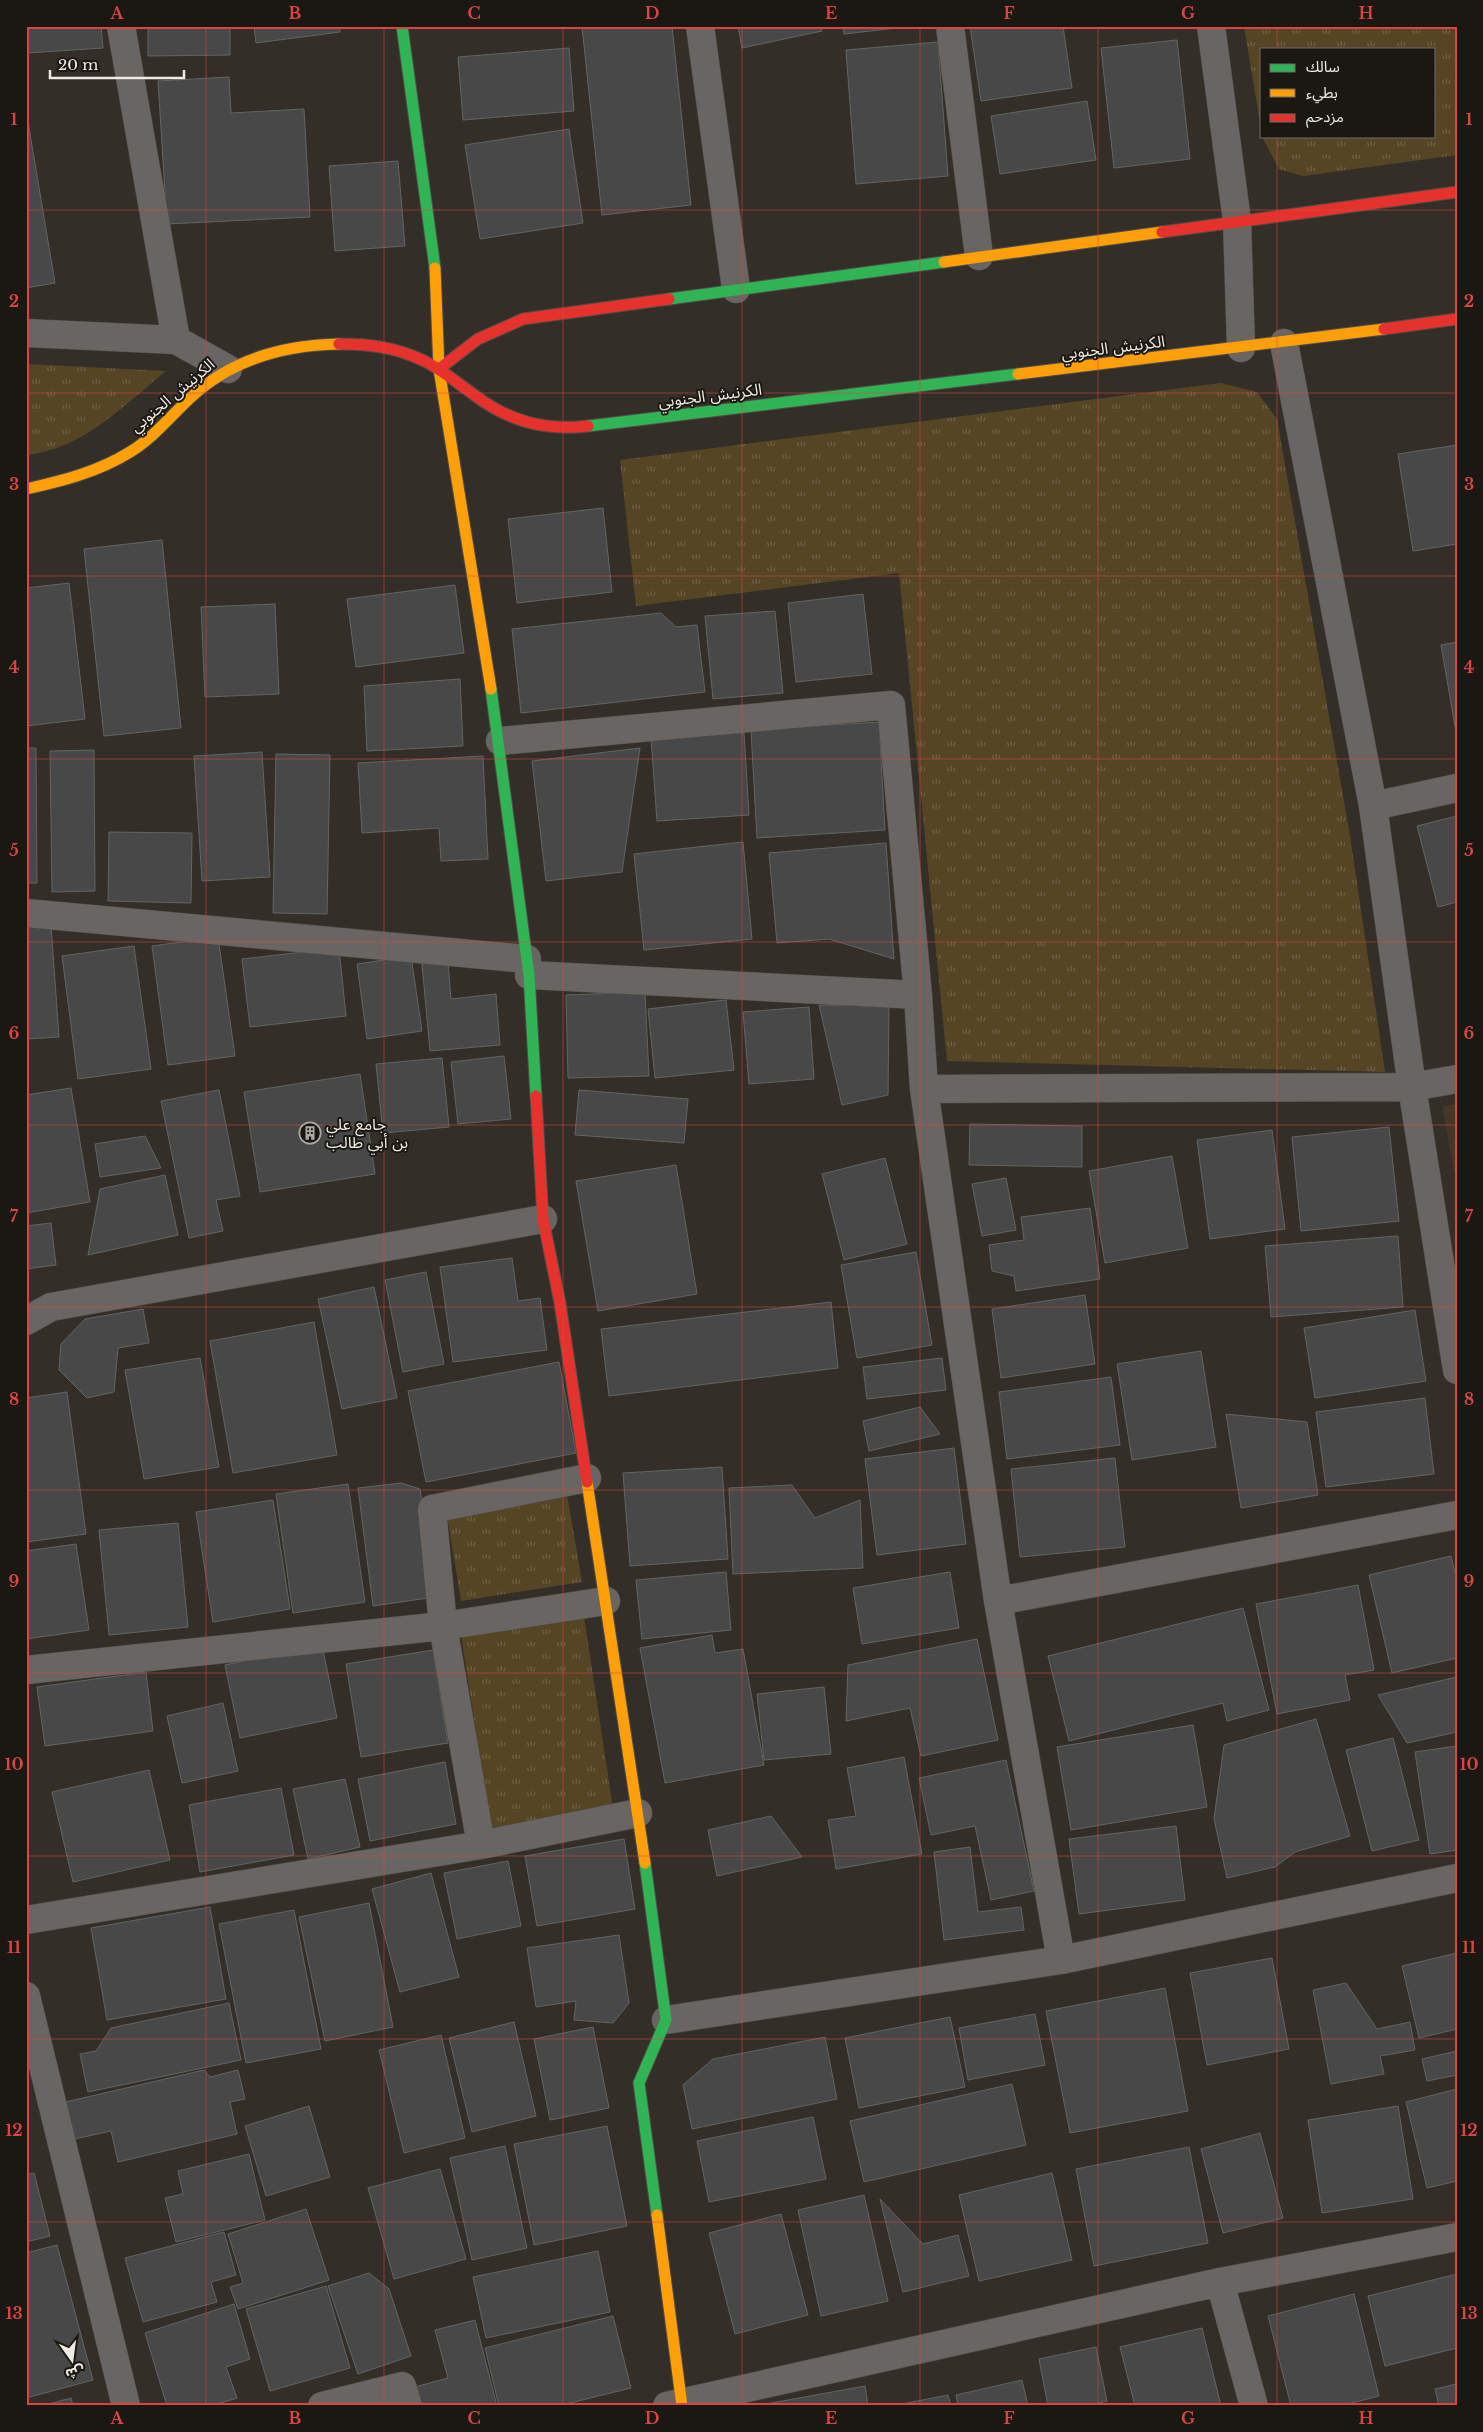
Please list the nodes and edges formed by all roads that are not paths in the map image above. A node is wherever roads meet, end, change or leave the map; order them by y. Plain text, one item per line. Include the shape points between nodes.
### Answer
1 (121, 26) edge
2 (402, 26) edge
3 (700, 26) edge
4 (950, 26) edge
5 (1211, 26) edge
6 (1457, 192) edge
7 (1237, 221) junction
8 (979, 256) junction
9 (736, 289) junction
10 (1457, 319) edge
11 (26, 333) edge
12 (176, 340) junction
13 (1284, 343) junction
14 (1241, 348) junction
15 (228, 369) junction
16 (439, 369) junction
17 (26, 489) edge
18 (500, 741) junction
19 (1457, 788) edge
20 (1372, 806) junction
21 (26, 913) edge
22 (528, 967) junction
23 (918, 995) junction
24 (1457, 1079) edge
25 (1412, 1087) junction
26 (924, 1089) junction
27 (542, 1218) junction
28 (26, 1321) edge
29 (1457, 1370) edge
30 (587, 1478) junction
31 (1457, 1515) edge
32 (998, 1601) junction
33 (606, 1602) junction
34 (443, 1626) junction
35 (26, 1670) edge
36 (638, 1813) junction
37 (481, 1845) junction
38 (1457, 1878) edge
39 (26, 1920) edge
40 (1061, 1960) junction
41 (26, 1996) edge
42 (666, 2020) junction
43 (1457, 2237) edge
44 (1220, 2282) junction
45 (677, 2404) edge
46 (126, 2406) edge
47 (322, 2406) edge
48 (408, 2406) edge
49 (1254, 2406) edge

1 - 12 street
2 - 16 main road via 438,280
3 - 9 street
4 - 8 street
5 - 7 street
6 - 7 main road
7 - 8 main road
7 - 14 street
8 - 9 main road
9 - 16 main road via 523,319 477,338
10 - 13 main road, الكرنيش الجنوبي
11 - 12 street
12 - 15 street
13 - 14 main road, الكرنيش الجنوبي
13 - 20 street
14 - 16 main road, الكرنيش الجنوبي via 568,428 514,419 489,407
15 - 16 main road, الكرنيش الجنوبي via 283,349 360,344 414,356
15 - 17 main road, الكرنيش الجنوبي via 206,384 144,442 118,458 84,475
16 - 18 main road
18 - 22 main road
18 - 23 street via 891,705
19 - 20 street
20 - 25 street
21 - 22 street
22 - 23 street
22 - 27 main road
23 - 26 street
24 - 25 street
25 - 26 street
25 - 29 street
26 - 32 street
27 - 28 street via 51,1307
27 - 30 main road via 560,1303
30 - 33 main road
30 - 34 street via 432,1509
31 - 32 street
32 - 40 street
33 - 34 street
33 - 36 main road
34 - 35 street
34 - 37 street
36 - 37 street
36 - 42 main road
37 - 39 street
38 - 40 street
40 - 42 street
41 - 46 street
42 - 45 main road via 638,2083
43 - 44 street
44 - 45 street
44 - 49 street
47 - 48 street via 402,2386

